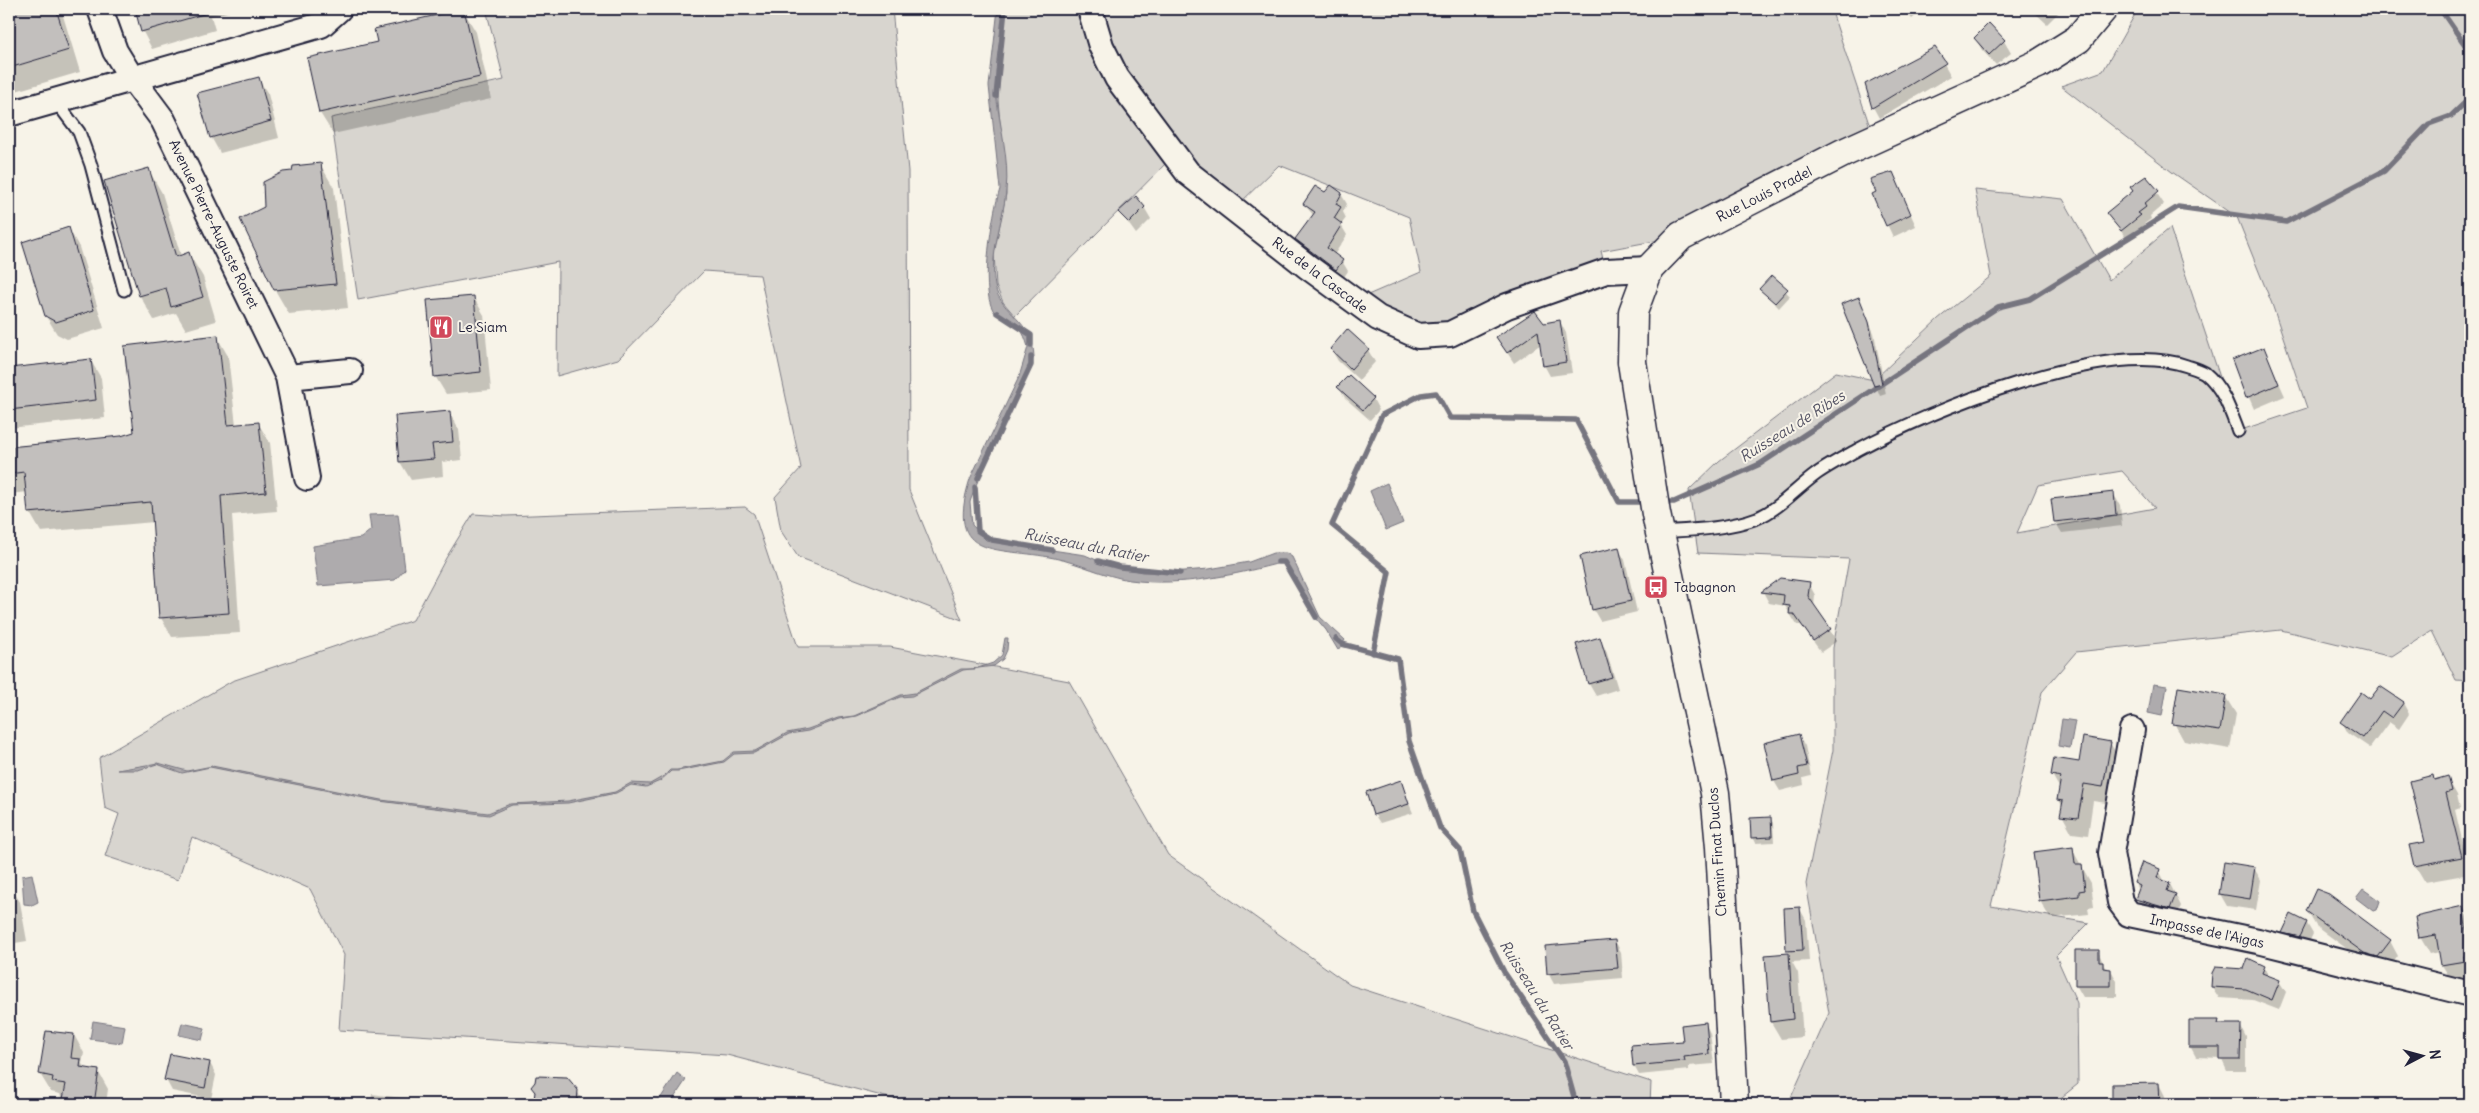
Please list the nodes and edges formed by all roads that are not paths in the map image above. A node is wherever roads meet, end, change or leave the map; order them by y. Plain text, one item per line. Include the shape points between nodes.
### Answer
1 (100, 9) edge
2 (339, 9) edge
3 (1090, 9) edge
4 (2103, 9) edge
5 (131, 77) junction
6 (55, 100) junction
7 (9, 114) edge
8 (1649, 269) junction
9 (124, 290) dead end
10 (350, 372) dead end
11 (288, 377) junction
12 (2238, 431) dead end
13 (307, 478) dead end
14 (1658, 523) junction
15 (2132, 730) dead end
16 (2470, 994) edge
17 (1734, 1104) edge

1 - 5 street, Avenue Pierre-Auguste Roiret via 116,51
2 - 5 street via 321,25
3 - 8 street, Rue de la Cascade via 1100,46 1117,78 1188,173 1378,318 1418,336 1450,334 1507,306 1606,271
4 - 8 main road, Rue Louis Pradel via 2078,39 2038,64 1843,153 1681,236
5 - 6 street
5 - 11 street, Avenue Pierre-Auguste Roiret via 163,120
6 - 7 street
6 - 9 lane via 79,132 91,165
8 - 14 main road, Rue Louis Pradel via 1633,312 1632,362
10 - 11 street
11 - 13 street, Avenue Pierre-Auguste Roiret
12 - 14 lane via 2223,395 2204,372 2174,362 2141,359 2068,369 2004,386 1858,449 1816,474 1782,503 1757,518 1719,526
14 - 17 main road, Chemin Finat Duclos via 1715,793
15 - 16 street, Impasse de l'Aigas via 2111,853 2120,902 2129,914 2258,941

